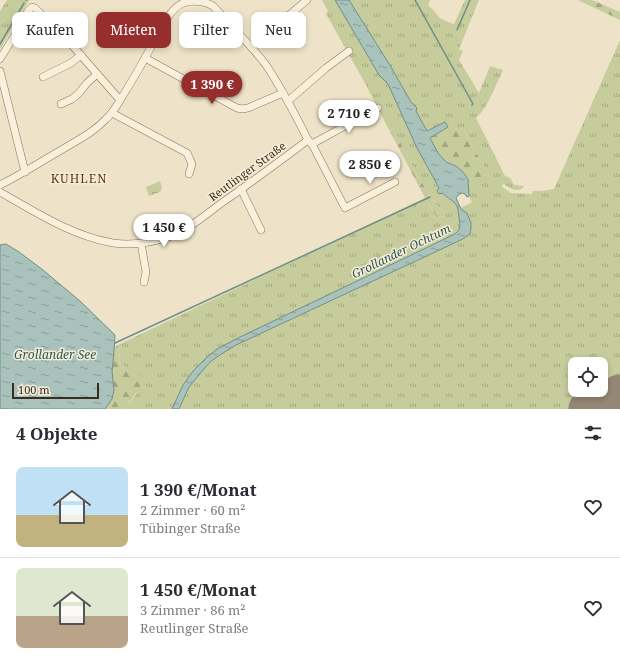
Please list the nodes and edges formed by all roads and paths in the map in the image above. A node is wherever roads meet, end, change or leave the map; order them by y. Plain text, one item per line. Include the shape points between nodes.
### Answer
1 (307, 0) edge
2 (208, 2) edge
3 (293, 12) edge
4 (251, 47) edge
5 (252, 48) edge
6 (349, 51) dead end
7 (81, 55) junction
8 (145, 58) junction
9 (0, 59) edge
10 (0, 71) edge
11 (97, 74) junction
12 (43, 77) dead end
13 (283, 93) junction
14 (120, 100) junction
15 (288, 101) junction
16 (61, 104) dead end
17 (378, 108) dead end
18 (112, 113) junction
19 (310, 142) junction
20 (25, 172) junction
21 (190, 174) dead end
22 (395, 182) dead end
23 (0, 186) edge
24 (241, 189) junction
25 (0, 192) edge
26 (261, 230) dead end
27 (142, 243) junction
28 (144, 282) dead end

1 - 3 street
2 - 4 street
2 - 8 street via 190,1 179,6 165,22
5 - 13 street
6 - 15 street
7 - 9 street via 32,7
7 - 11 street
7 - 12 street
8 - 13 street via 237,108 248,108
8 - 14 street
10 - 20 street
11 - 14 street
11 - 16 street via 79,93
13 - 15 street
14 - 18 street
15 - 19 street
17 - 19 street, Reutlinger Straße
18 - 20 street via 98,127
18 - 21 street via 188,152 192,164
19 - 22 street via 344,208
19 - 24 street, Reutlinger Straße
20 - 23 street
24 - 26 street
24 - 27 street, Reutlinger Straße via 178,233
25 - 27 street, Reutlinger Straße via 50,221 88,236 113,243
27 - 28 street via 146,272

